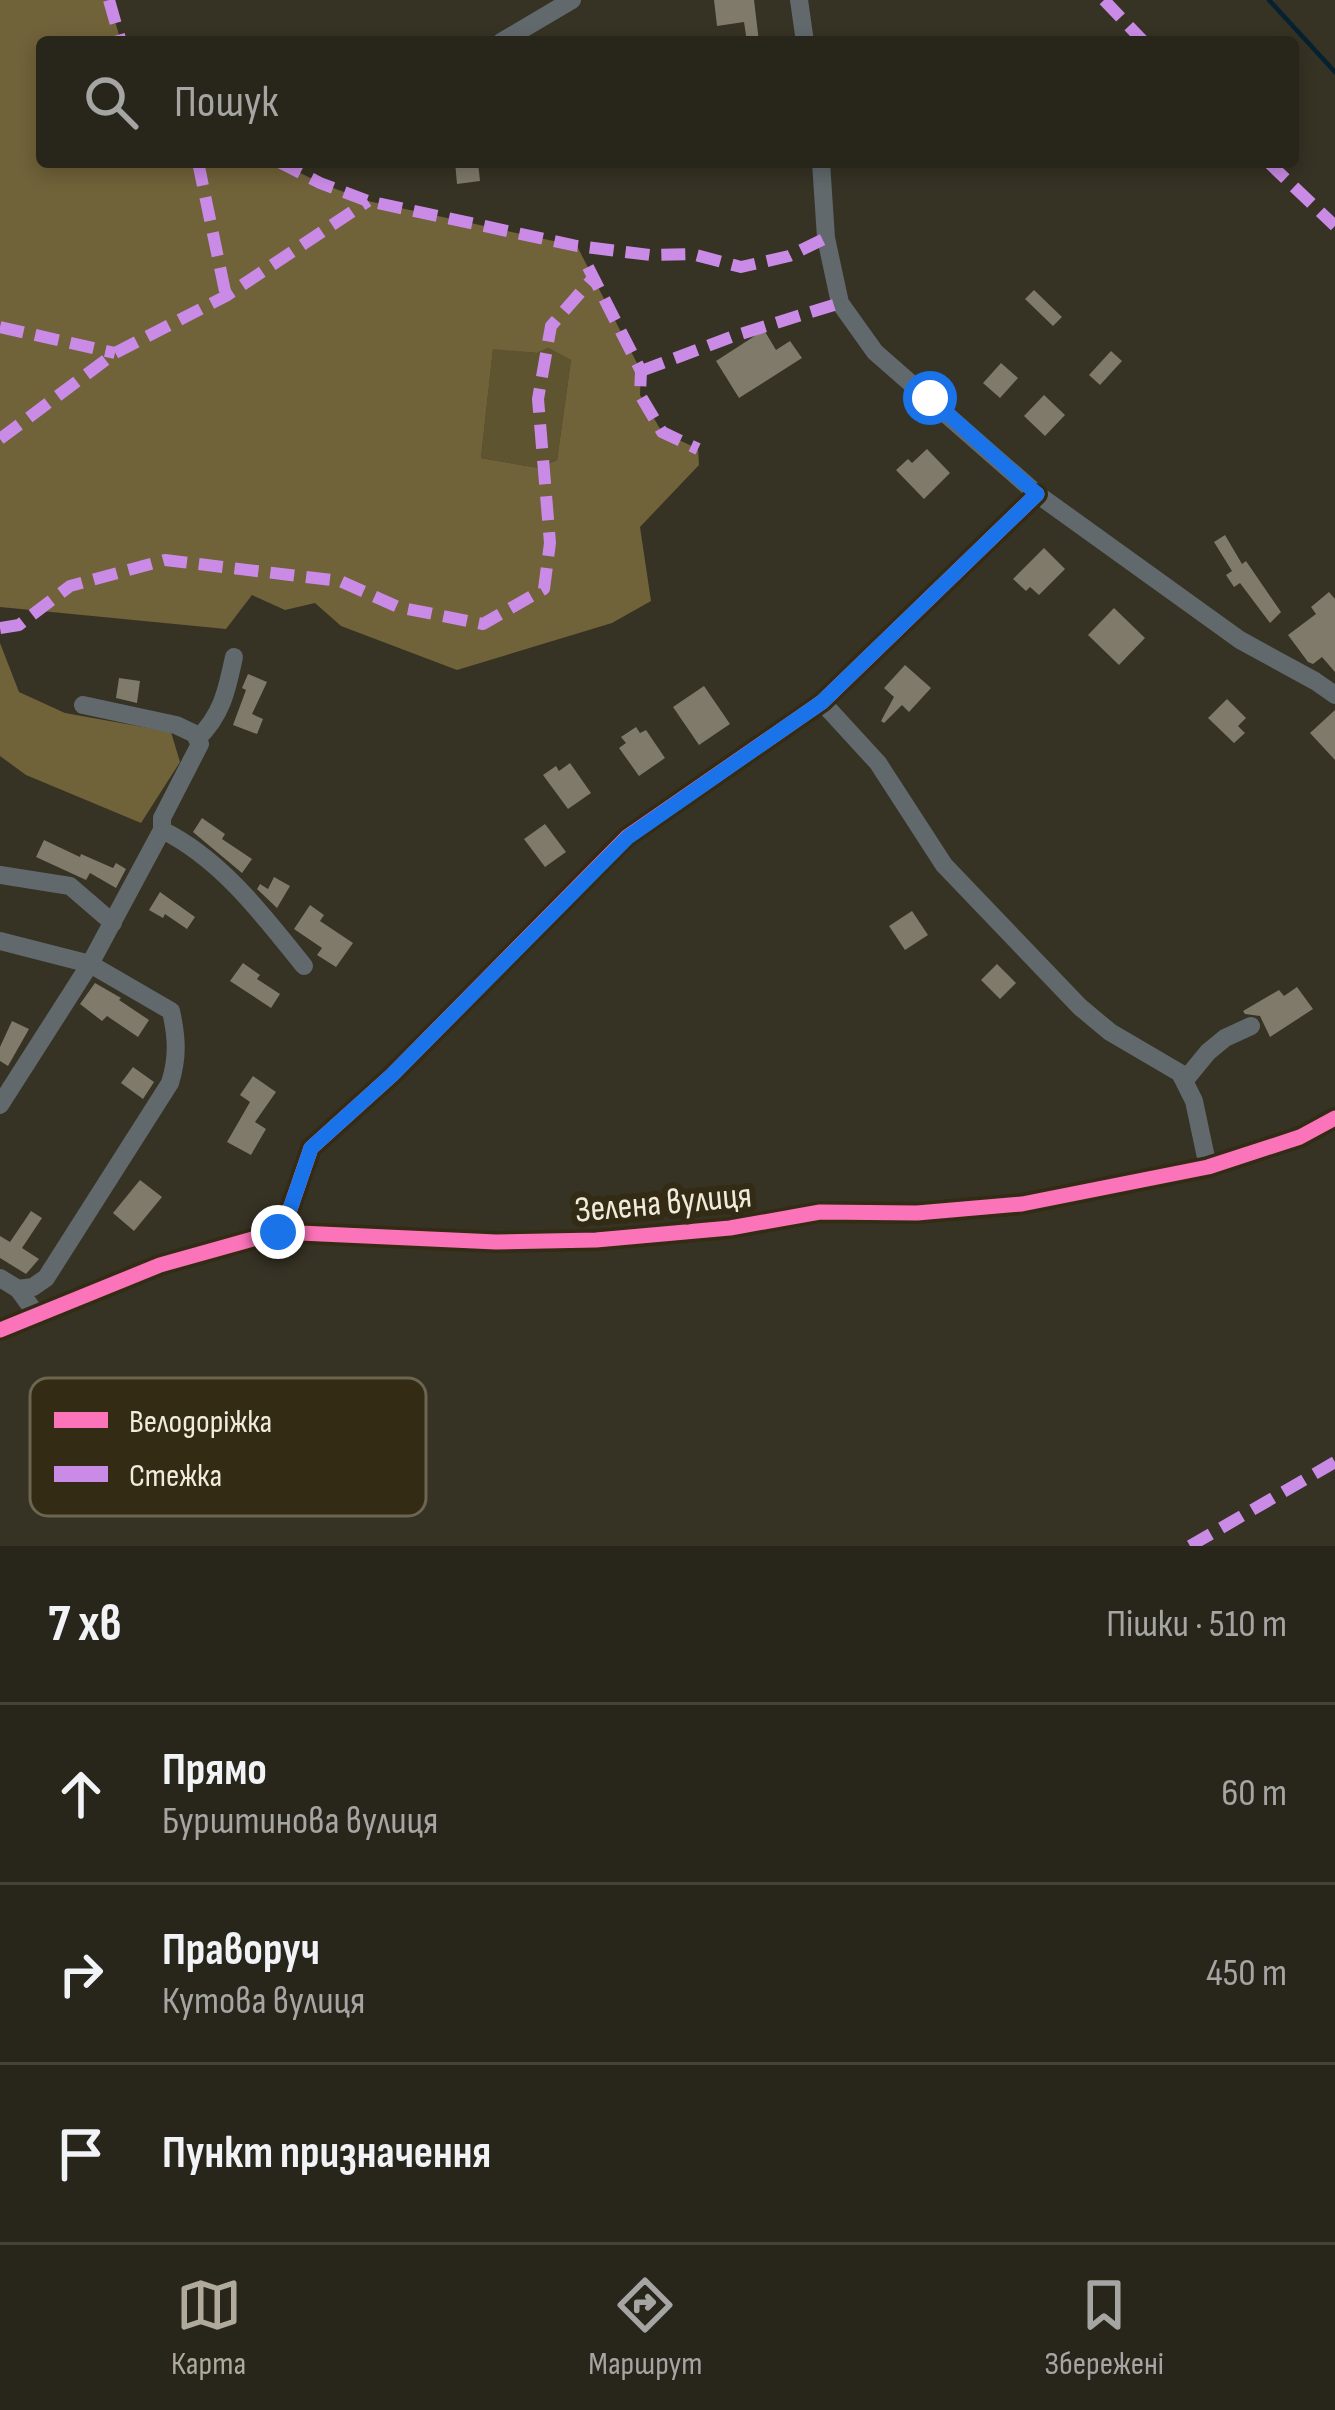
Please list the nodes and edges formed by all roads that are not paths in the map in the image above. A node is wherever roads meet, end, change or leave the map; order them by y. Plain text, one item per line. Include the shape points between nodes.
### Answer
1 (572, 0) edge
2 (799, 0) edge
3 (511, 36) edge
4 (804, 36) edge
5 (821, 168) edge
6 (1037, 494) junction
7 (234, 657) dead end
8 (1335, 695) edge
9 (822, 702) junction
10 (82, 705) dead end
11 (197, 739) junction
12 (162, 830) junction
13 (0, 874) edge
14 (112, 923) junction
15 (0, 940) edge
16 (90, 964) junction
17 (304, 966) dead end
18 (1251, 1026) dead end
19 (1185, 1080) junction
20 (0, 1105) edge
21 (1335, 1118) edge
22 (1208, 1167) junction
23 (278, 1232) junction
24 (0, 1278) edge
25 (18, 1289) junction
26 (38, 1315) junction
27 (0, 1330) edge

1 - 3 street
2 - 4 street
5 - 6 street via 840,303 875,352
6 - 8 street via 1240,640
6 - 9 street
7 - 11 street via 224,704
9 - 19 street via 878,763 944,865 1019,944 1110,1032
9 - 23 street via 628,837 311,1148
10 - 11 street via 176,725
11 - 12 street
12 - 14 street
12 - 17 street via 184,840 247,899
13 - 14 street via 70,886
14 - 16 street
15 - 16 street
16 - 20 street
16 - 25 street via 171,1012 177,1061 46,1279
18 - 19 street via 1225,1038
19 - 22 street
21 - 22 street, Зелена вулиця
22 - 23 street, Зелена вулиця via 1022,1204 820,1212 596,1240
23 - 26 street, Зелена вулиця via 160,1265
24 - 25 street
25 - 26 street
26 - 27 street, Зелена вулиця

